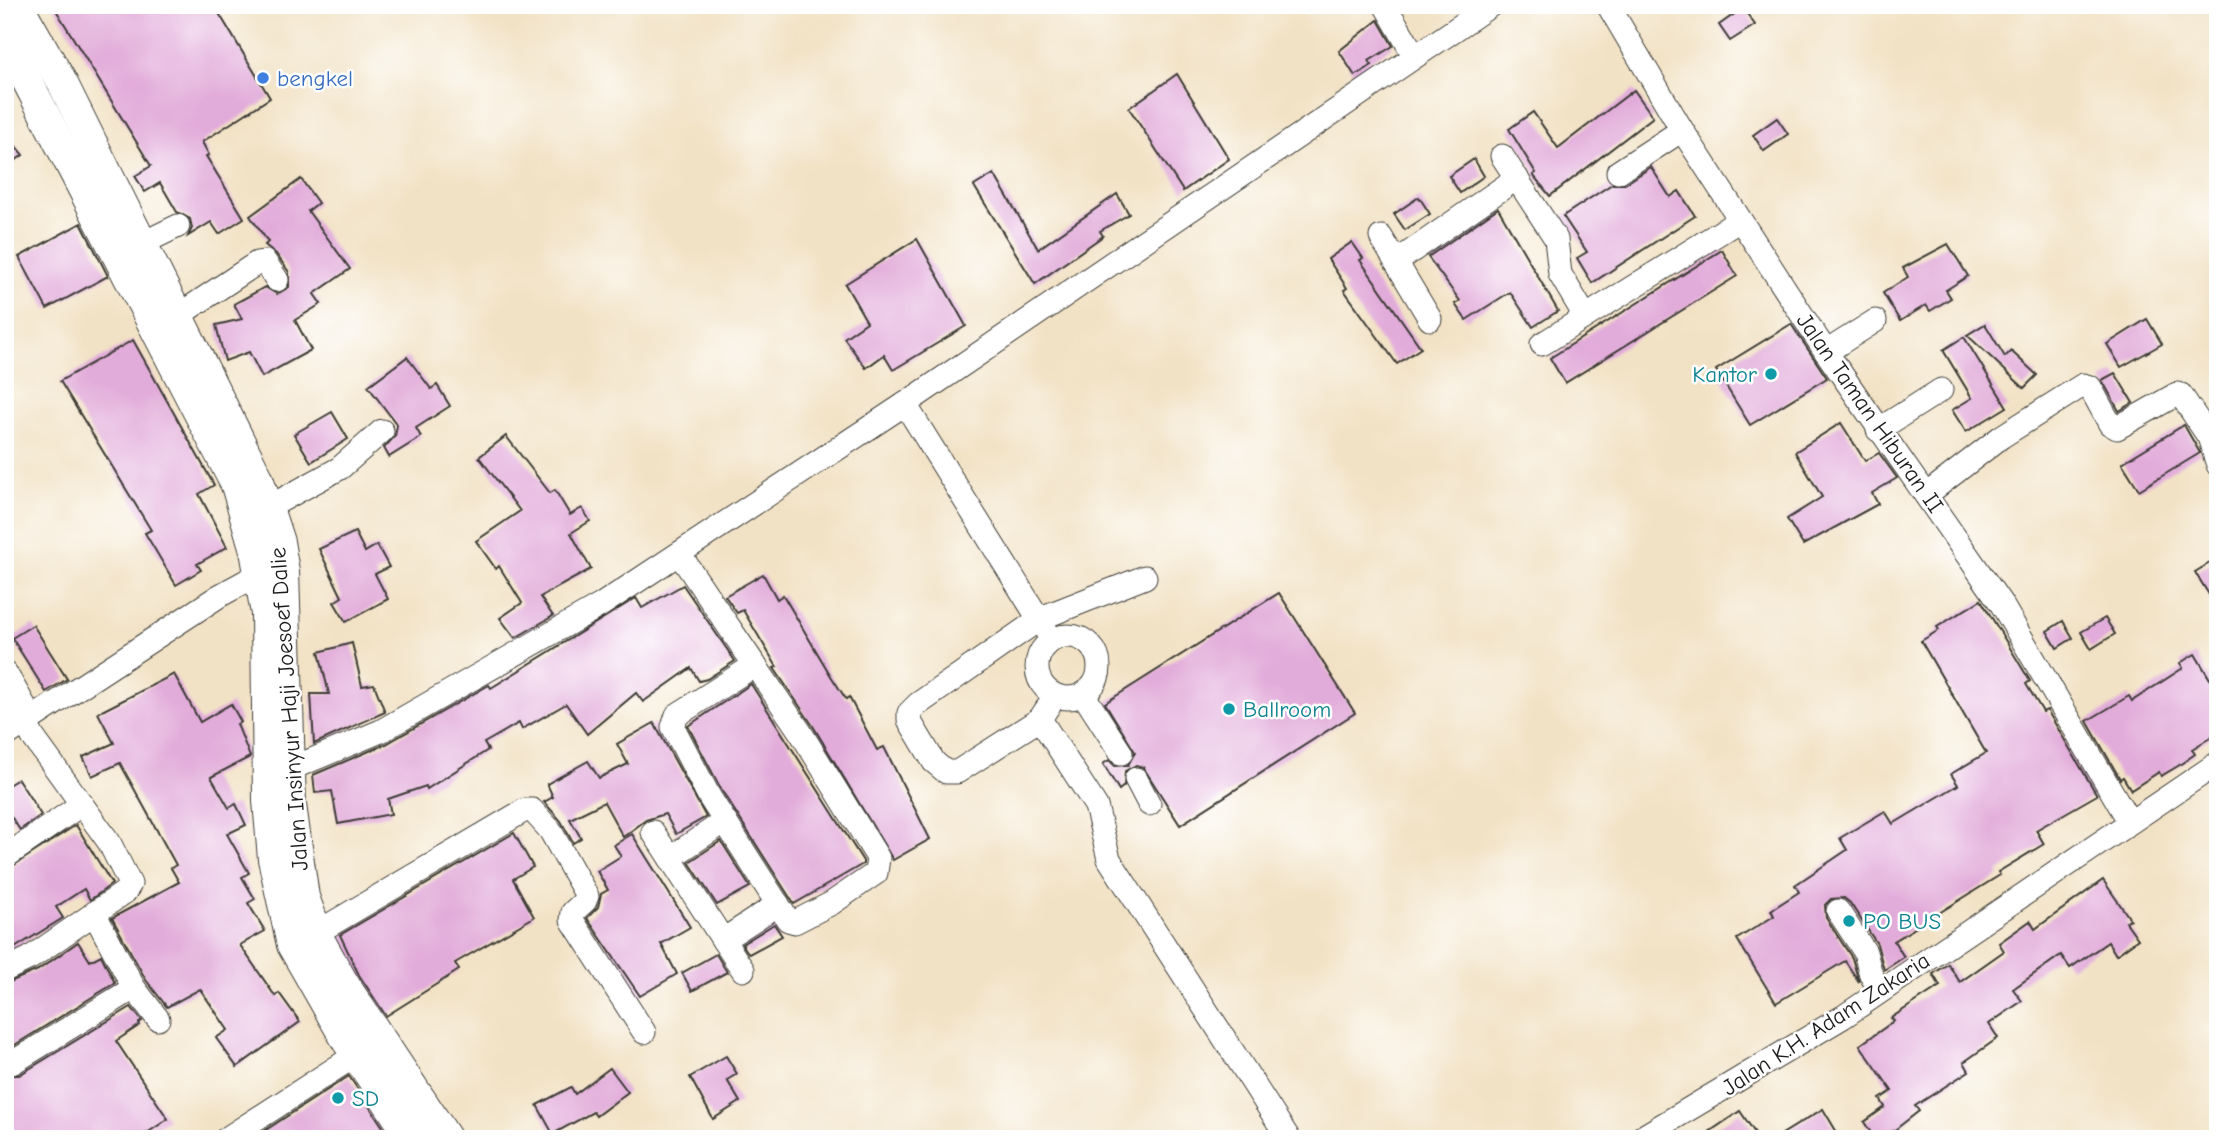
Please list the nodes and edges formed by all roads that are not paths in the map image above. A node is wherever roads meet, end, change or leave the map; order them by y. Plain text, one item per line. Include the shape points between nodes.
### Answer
1 (18, 5) edge
2 (1385, 5) edge
3 (1491, 5) edge
4 (1608, 5) edge
5 (5, 38) edge
6 (1415, 55) junction
7 (1682, 130) junction
8 (1502, 156) dead end
9 (1618, 172) dead end
10 (1517, 178) junction
11 (1740, 220) junction
12 (178, 226) dead end
13 (1381, 237) dead end
14 (143, 243) junction
15 (1396, 262) junction
16 (277, 280) dead end
17 (180, 315) junction
18 (1585, 316) junction
19 (1430, 319) dead end
20 (1875, 321) dead end
21 (1542, 344) dead end
22 (1826, 352) junction
23 (1941, 390) dead end
24 (905, 404) junction
25 (1878, 430) junction
26 (382, 432) dead end
27 (2218, 465) edge
28 (1926, 495) junction
29 (269, 507) junction
30 (680, 555) junction
31 (259, 574) junction
32 (1145, 577) dead end
33 (1041, 618) junction
34 (1052, 640) junction
35 (755, 665) junction
36 (5, 672) edge
37 (1083, 694) junction
38 (1055, 696) junction
39 (33, 716) junction
40 (1040, 719) junction
41 (5, 736) edge
42 (1121, 753) dead end
43 (2218, 763) edge
44 (290, 769) junction
45 (1136, 779) dead end
46 (82, 804) junction
47 (1149, 804) dead end
48 (725, 821) junction
49 (2129, 821) junction
50 (653, 832) dead end
51 (5, 857) edge
52 (670, 858) junction
53 (778, 904) junction
54 (1838, 911) dead end
55 (94, 913) junction
56 (316, 933) junction
57 (723, 940) junction
58 (5, 970) edge
59 (743, 970) dead end
60 (134, 988) junction
61 (1880, 990) junction
62 (158, 1019) dead end
63 (644, 1032) dead end
64 (385, 1044) junction
65 (356, 1055) junction
66 (12, 1063) dead end
67 (226, 1139) edge
68 (412, 1139) edge
69 (447, 1139) edge
70 (1289, 1139) edge
71 (1639, 1139) edge

1 - 14 main road, Jalan Insinyur Haji Joesoef Dalie
2 - 6 street
3 - 6 street
4 - 7 street, Jalan Taman Hiburan II
5 - 31 main road, Jalan Insinyur Haji Joesoef Dalie via 236,485
6 - 24 street
7 - 9 street
7 - 11 street, Jalan Taman Hiburan II
8 - 10 street
10 - 15 street
10 - 18 street via 1556,239 1560,274
11 - 18 street
11 - 22 street, Jalan Taman Hiburan II
12 - 14 street
13 - 15 street
14 - 17 main road, Jalan Insinyur Haji Joesoef Dalie
15 - 19 street
16 - 17 street via 265,262 257,263
17 - 29 main road, Jalan Insinyur Haji Joesoef Dalie
18 - 21 street
20 - 22 street
22 - 25 street, Jalan Taman Hiburan II
23 - 25 street
24 - 30 street
24 - 33 street
25 - 28 street, Jalan Taman Hiburan II
26 - 29 street via 340,468
27 - 28 street via 2209,437 2181,395 2117,428 2110,424 2090,387 2083,385 2001,437
28 - 49 street, Jalan Taman Hiburan II via 2016,628
29 - 44 main road, Jalan Insinyur Haji Joesoef Dalie via 284,570
30 - 35 street
30 - 44 street via 601,606 380,731
31 - 39 street
31 - 65 main road, Jalan Insinyur Haji Joesoef Dalie via 266,614 270,824 282,908 292,945
32 - 33 street
33 - 34 street
33 - 40 street via 909,713 934,762 946,772 957,772
34 - 37 street via 1080,638 1094,651 1099,670
34 - 38 street via 1039,655 1037,674
35 - 48 street via 674,720 677,739
35 - 53 street via 879,862 876,873 794,922
36 - 39 street
37 - 38 street
37 - 42 street
38 - 40 street
39 - 41 street
39 - 46 street via 60,772
40 - 70 street via 1096,806 1109,859
43 - 49 street, Jalan K.H. Adam Zakaria
44 - 56 main road, Jalan Insinyur Haji Joesoef Dalie via 297,862
45 - 47 street
46 - 51 street
46 - 55 street via 130,884
48 - 52 street
48 - 53 street
49 - 61 street, Jalan K.H. Adam Zakaria
50 - 52 street
52 - 57 street
53 - 57 street
54 - 61 street via 1865,952
55 - 58 street
55 - 60 street
56 - 63 street via 532,810 550,830 587,896 572,920
56 - 64 main road, Jalan Insinyur Haji Joesoef Dalie
57 - 59 street
60 - 62 street
60 - 66 street
61 - 71 street, Jalan K.H. Adam Zakaria via 1787,1052
64 - 65 street
64 - 69 main road, Jalan Insinyur Haji Joesoef Dalie
65 - 67 street
65 - 68 main road, Jalan Insinyur Haji Joesoef Dalie

